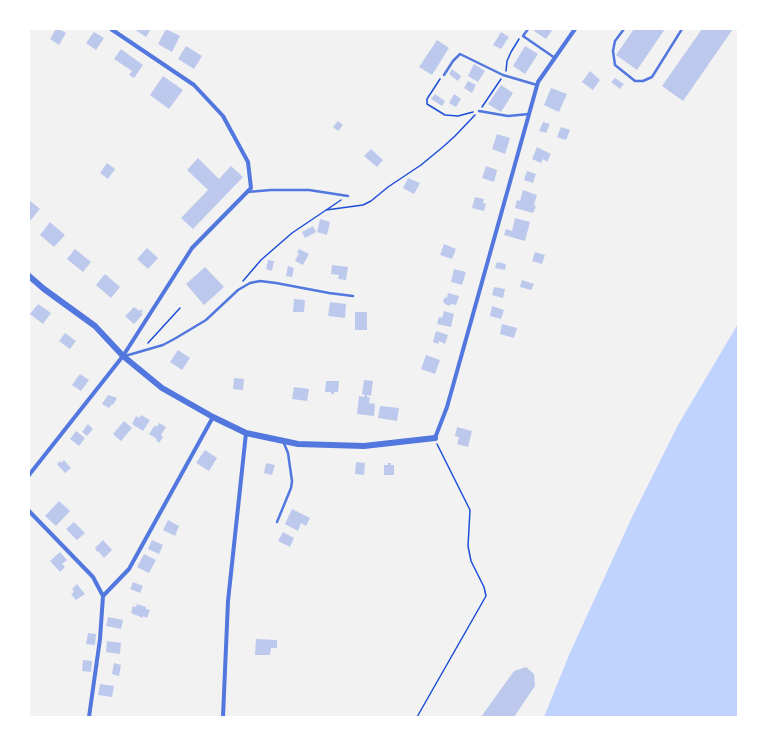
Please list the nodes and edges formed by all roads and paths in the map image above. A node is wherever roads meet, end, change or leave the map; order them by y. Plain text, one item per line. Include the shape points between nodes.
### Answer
1 (112, 29) edge
2 (528, 29) edge
3 (575, 29) edge
4 (624, 29) edge
5 (682, 29) edge
6 (555, 58) junction
7 (444, 75) joint
8 (537, 85) junction
9 (479, 111) junction
10 (529, 114) junction
11 (247, 192) junction
12 (348, 196) joint
13 (326, 210) junction
14 (29, 276) edge
15 (235, 292) junction
16 (353, 296) dead end
17 (180, 308) dead end
18 (140, 351) junction
19 (123, 356) junction
20 (213, 417) junction
21 (246, 433) junction
22 (435, 438) junction
23 (283, 440) junction
24 (29, 475) edge
25 (29, 511) edge
26 (277, 522) dead end
27 (102, 596) junction
28 (89, 717) edge
29 (222, 717) edge
30 (418, 717) edge

1 - 11 street via 194,85 223,116 248,162 251,188
2 - 6 lane via 523,36
3 - 6 street
4 - 5 lane via 615,41 615,64 635,81 652,77
6 - 8 street
7 - 8 lane via 460,54 503,75
7 - 9 path via 427,104 445,114 458,116
8 - 10 street
9 - 10 lane via 508,116
9 - 13 path via 444,146 371,201 363,205
10 - 22 street via 447,407
11 - 12 lane via 309,190
11 - 19 street via 192,248
12 - 13 path
13 - 15 path via 292,233 260,260
14 - 19 street via 95,326
15 - 16 lane via 250,283 260,281
15 - 18 lane via 206,320 163,345
17 - 18 path
18 - 19 lane
19 - 20 street via 162,388
19 - 24 street
20 - 21 street
20 - 27 street via 129,570
21 - 23 street
21 - 29 street via 228,601
22 - 23 street via 364,446 298,444
22 - 30 path via 470,510 468,546 471,561 486,596
23 - 26 lane via 288,453 292,481
25 - 27 street via 93,577
27 - 28 street via 100,639

